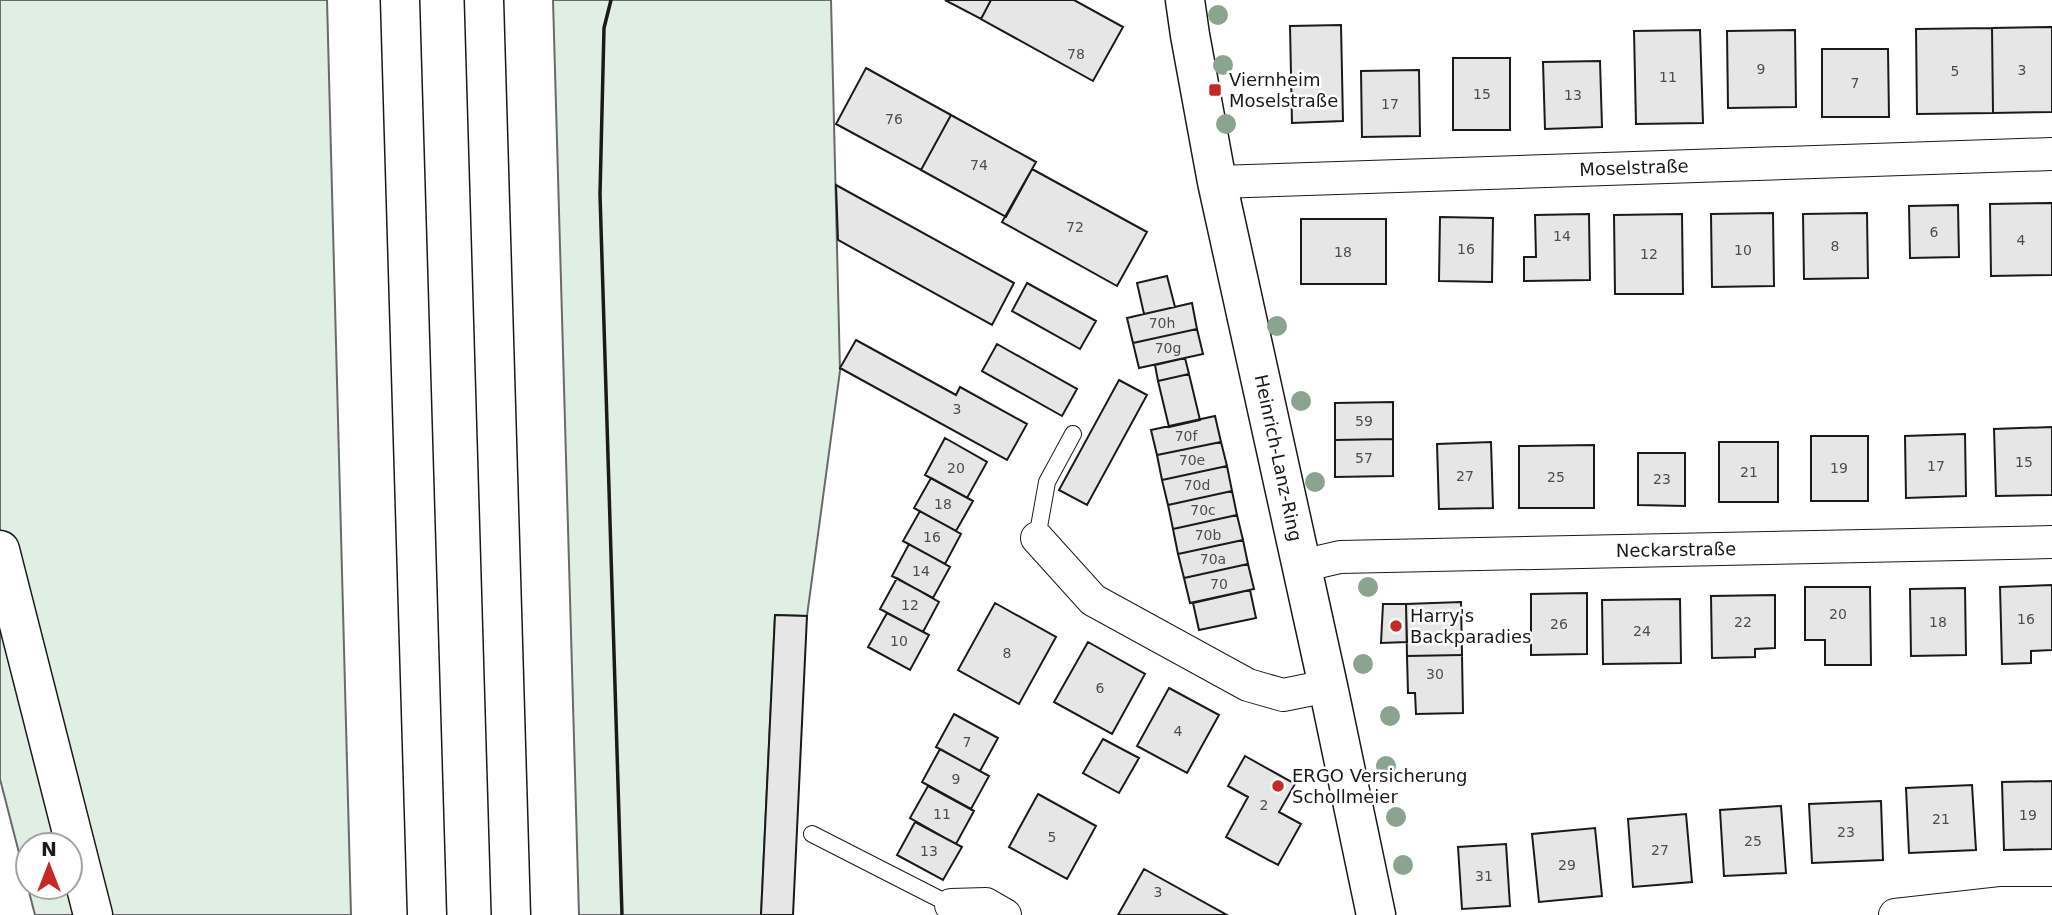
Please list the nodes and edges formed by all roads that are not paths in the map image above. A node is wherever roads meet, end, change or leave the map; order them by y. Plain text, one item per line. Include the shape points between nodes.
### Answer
1 (400, 0) edge
2 (484, 0) edge
3 (1185, 0) edge
4 (2052, 154) edge
5 (1217, 182) junction
6 (1073, 434) dead end
7 (1037, 538) joint
8 (2052, 542) edge
9 (0, 550) edge
10 (1301, 566) junction
11 (1328, 686) junction
12 (812, 834) dead end
13 (2052, 903) edge
14 (951, 905) joint
15 (93, 915) edge
16 (427, 915) edge
17 (511, 915) edge
18 (1005, 915) edge
19 (1376, 915) edge
20 (1895, 915) edge

1 - 16 main road
2 - 17 main road
3 - 5 main road, Heinrich-Lanz-Ring
4 - 5 street, Moselstraße
5 - 10 main road, Heinrich-Lanz-Ring
6 - 7 lane via 1047,482
7 - 11 street via 1093,600 1248,685 1283,695
8 - 10 street, Neckarstraße via 1340,557
9 - 15 main road
10 - 11 main road, Heinrich-Lanz-Ring
11 - 19 main road, Heinrich-Lanz-Ring
12 - 14 lane
13 - 20 street via 2002,903
14 - 18 street via 986,904

